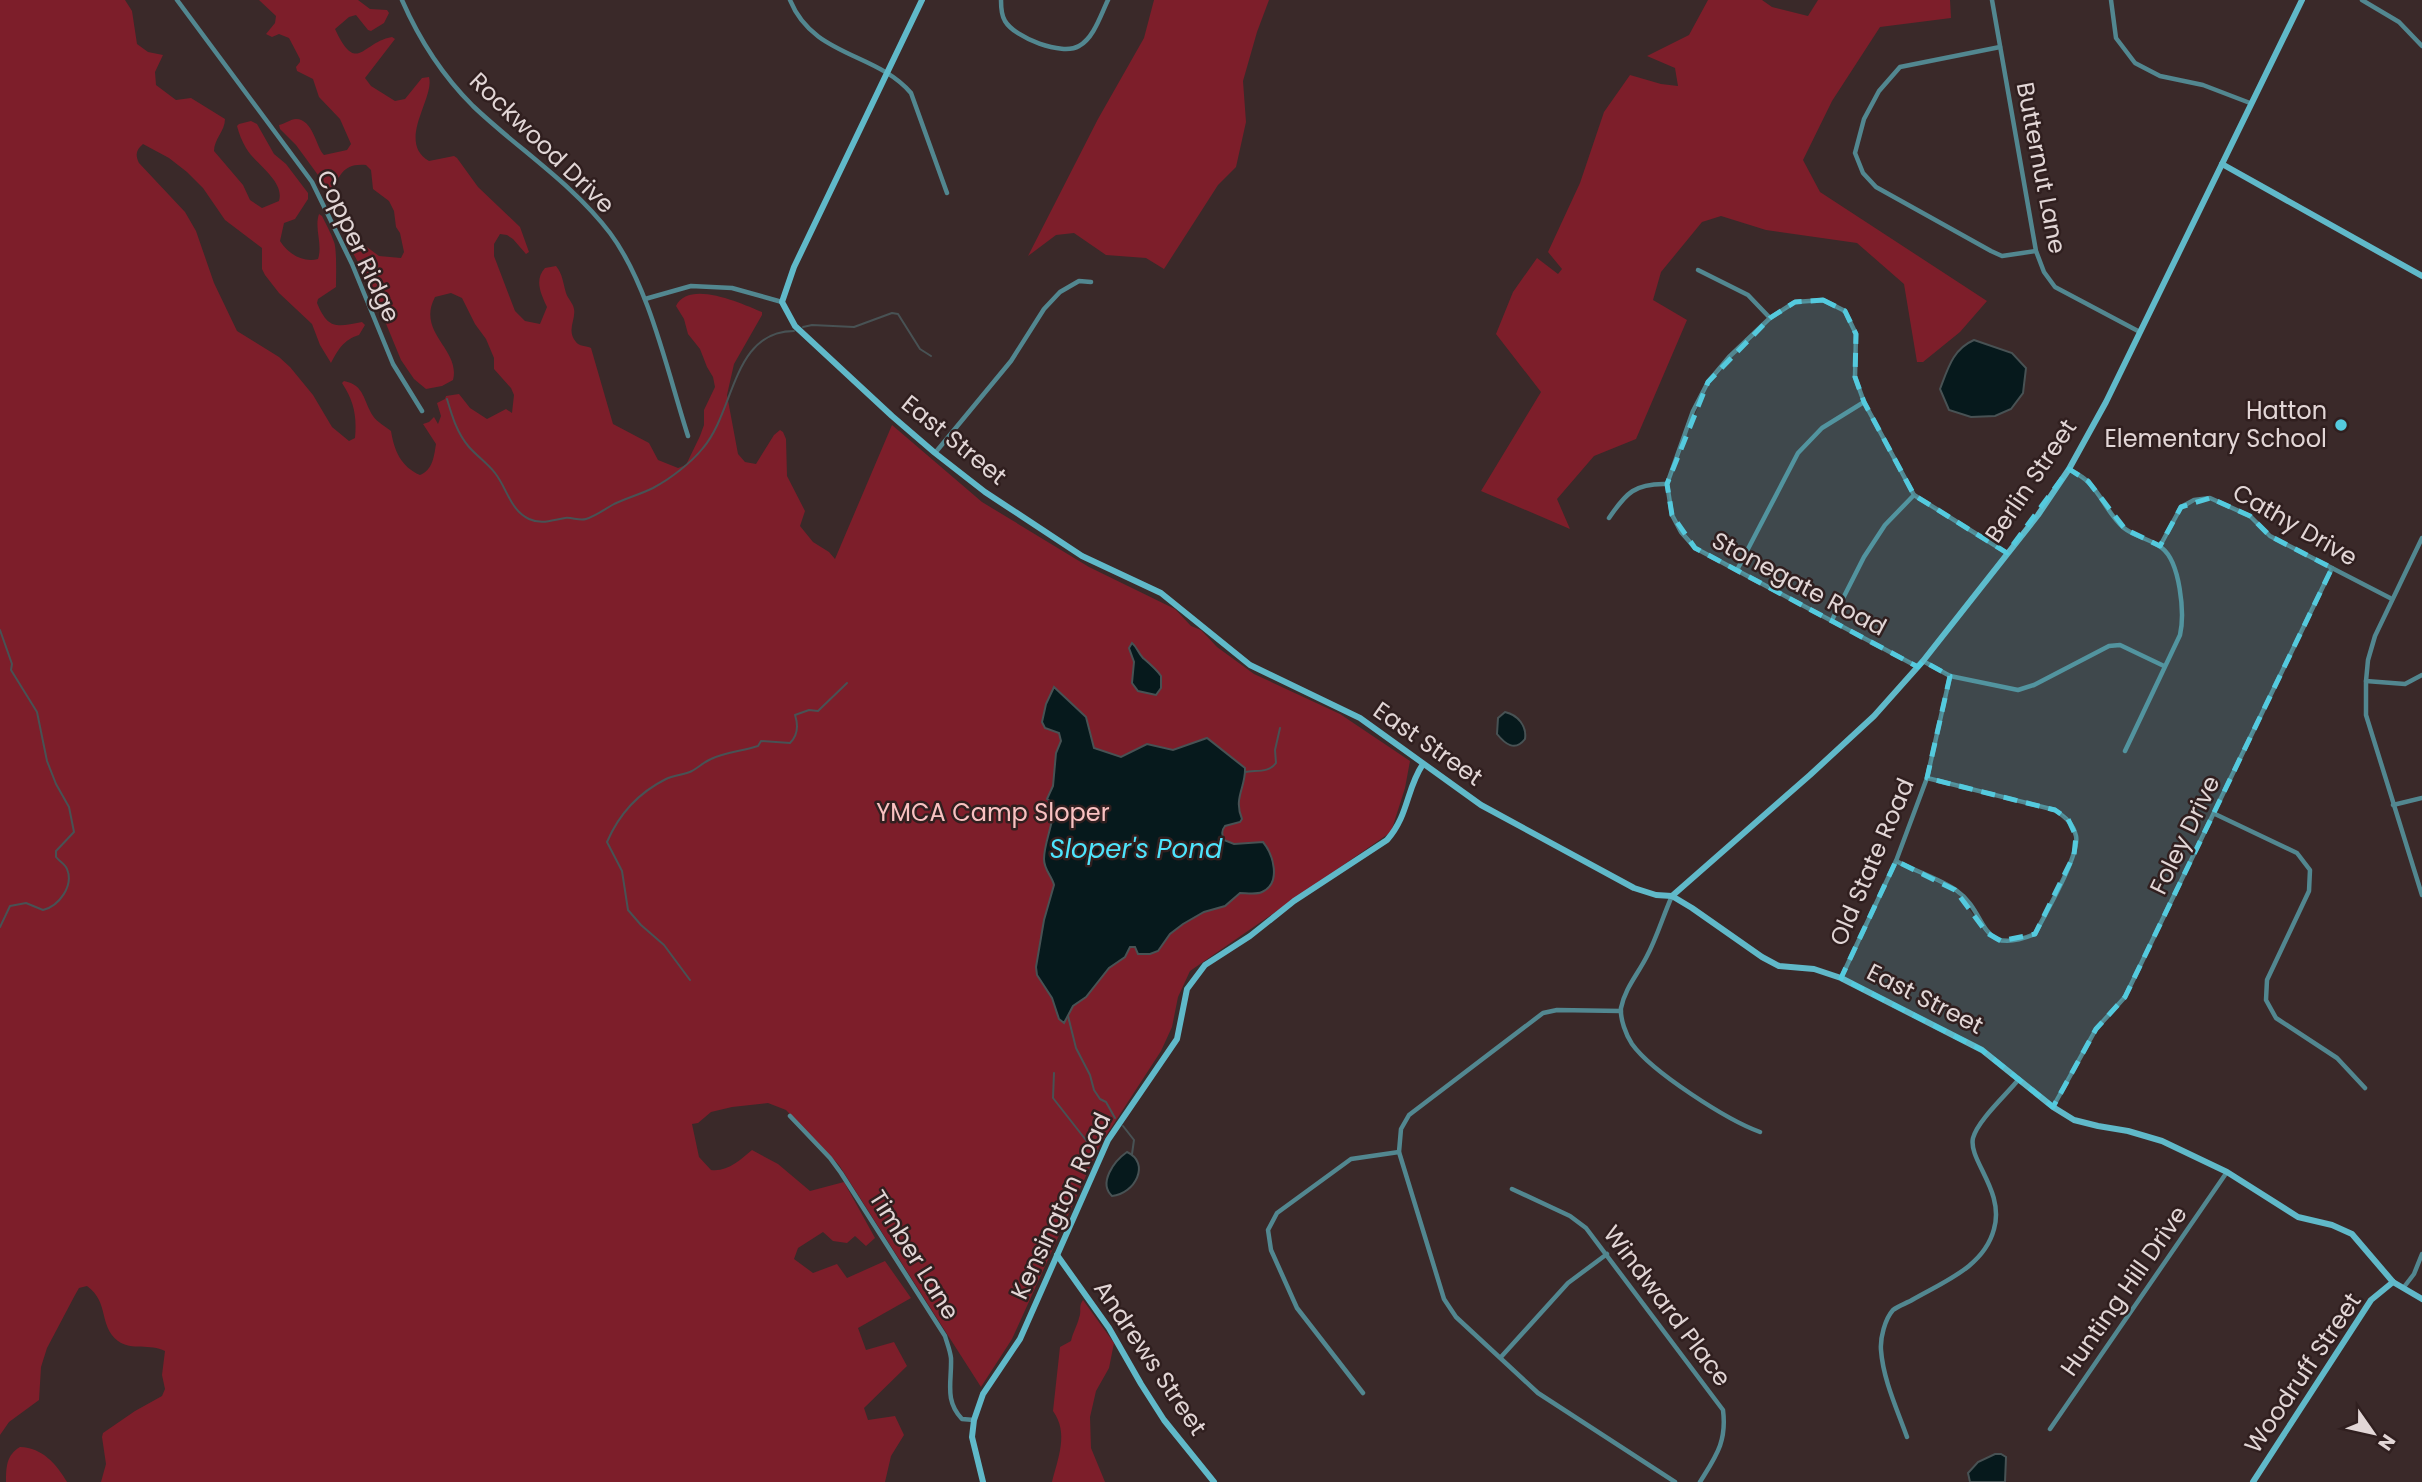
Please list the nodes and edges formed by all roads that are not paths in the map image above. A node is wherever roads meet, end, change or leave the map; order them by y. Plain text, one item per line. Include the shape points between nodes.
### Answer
1 (177, 0) edge
2 (402, 0) edge
3 (790, 0) edge
4 (922, 0) edge
5 (1002, 0) edge
6 (1108, 0) edge
7 (1992, 0) edge
8 (2111, 0) edge
9 (2302, 0) edge
10 (2362, 0) edge
11 (2422, 46) edge
12 (2000, 47) junction
13 (886, 72) junction
14 (2250, 103) junction
15 (2222, 163) junction
16 (947, 194) dead end
17 (2036, 251) junction
18 (1698, 270) dead end
19 (2422, 276) edge
20 (1091, 282) dead end
21 (645, 299) junction
22 (782, 302) junction
23 (1770, 318) junction
24 (2138, 331) junction
25 (1864, 402) junction
26 (422, 411) dead end
27 (688, 436) dead end
28 (935, 453) junction
29 (2069, 469) junction
30 (1667, 484) junction
31 (1914, 495) junction
32 (1609, 518) dead end
33 (2422, 538) edge
34 (2160, 546) junction
35 (2007, 553) junction
36 (2332, 568) junction
37 (1737, 570) junction
38 (2392, 599) junction
39 (1832, 620) junction
40 (1920, 664) junction
41 (2164, 666) junction
42 (2422, 675) edge
43 (1950, 676) junction
44 (2366, 681) junction
45 (2125, 751) dead end
46 (1423, 764) junction
47 (1927, 778) junction
48 (2422, 798) edge
49 (2393, 805) junction
50 (2215, 814) junction
51 (1896, 861) junction
52 (2422, 895) edge
53 (1672, 896) junction
54 (1841, 978) junction
55 (1620, 1011) junction
56 (2019, 1079) junction
57 (2365, 1088) dead end
58 (2053, 1107) junction
59 (790, 1116) dead end
60 (1760, 1132) dead end
61 (1399, 1152) junction
62 (2227, 1172) junction
63 (1512, 1189) dead end
64 (1607, 1254) junction
65 (2422, 1254) edge
66 (1057, 1255) junction
67 (2393, 1282) junction
68 (2404, 1287) junction
69 (2422, 1299) edge
70 (1501, 1357) junction
71 (1363, 1393) dead end
72 (974, 1420) junction
73 (2050, 1429) dead end
74 (1907, 1437) dead end
75 (983, 1482) edge
76 (1214, 1482) edge
77 (1675, 1482) edge
78 (1700, 1482) edge
79 (2253, 1482) edge

1 - 26 street, Copper Ridge via 312,182 393,365
2 - 21 street, Rockwood Drive via 434,60 472,105 581,199 611,234
3 - 13 street via 812,34
4 - 13 street
5 - 6 street via 1009,27 1058,50 1079,47
7 - 12 street, Butternut Lane
8 - 14 street via 2116,38 2135,63 2160,76 2203,85
9 - 14 street, Berlin Street
10 - 11 street via 2399,22
12 - 17 street, Butternut Lane
12 - 17 street via 1900,67 1879,91 1864,119 1855,153 1863,173 1877,187 1991,251 2001,256
13 - 16 street via 911,93
13 - 22 street
14 - 15 street, Berlin Street
15 - 19 street
15 - 24 street, Berlin Street
17 - 24 street, Butternut Lane via 2056,288
18 - 23 street via 1748,295
20 - 28 street via 1079,281 1044,309 1011,361
21 - 22 street via 691,286 732,288
21 - 27 street, Rockwood Drive
22 - 28 street, East Street via 795,326
23 - 25 street via 1795,302 1823,300 1846,311 1856,334 1855,377
23 - 30 street via 1709,382 1693,411
24 - 29 street, Berlin Street
25 - 31 street
25 - 37 street via 1822,428 1798,453
28 - 46 street, East Street via 1083,556 1161,593 1250,665 1360,718
29 - 34 street via 2088,481 2125,529
29 - 35 street, Berlin Street
30 - 32 street via 1647,483 1624,495
30 - 37 street, Stonegate Road via 1672,514 1681,532 1695,548
31 - 35 street
31 - 39 street via 1885,525 1864,557
33 - 38 street
34 - 36 street, Cathy Drive via 2181,507 2210,498 2250,516 2270,536
34 - 41 street via 2175,566 2183,620
35 - 40 street, Berlin Street
36 - 38 street, Cathy Drive
36 - 50 street, Foley Drive
37 - 39 street, Stonegate Road
38 - 44 street via 2375,636
39 - 40 street, Stonegate Road
40 - 43 street, Stonegate Road
40 - 53 street, Berlin Street via 1874,716
41 - 43 street, Stonegate Road via 2120,645 2109,646 2018,690
41 - 45 street
42 - 44 street via 2405,684
43 - 47 street, Old State Road
44 - 49 street via 2366,715
46 - 53 street, East Street via 1481,805 1634,888
46 - 66 street, Kensington Road via 1398,828 1387,840 1205,965 1186,989 1177,1039 1108,1140
47 - 51 street, Old State Road
47 - 51 street via 2055,810 2068,819 2076,836 2074,855 2035,934 2001,941 1987,933 1968,901 1955,890
48 - 49 street
49 - 52 street
50 - 57 street via 2297,853 2310,870 2309,891 2267,980 2266,1000 2276,1018 2337,1058
50 - 58 street, Foley Drive via 2125,997 2096,1029
51 - 54 street, Old State Road
53 - 54 street, East Street via 1779,966 1814,969
53 - 55 street
54 - 56 street, East Street via 1982,1050
55 - 60 street via 1632,1044 1648,1060 1696,1098
55 - 61 street via 1543,1013 1409,1115 1401,1129
56 - 58 street, East Street
56 - 74 street via 1978,1126 1974,1137 1972,1148 1996,1203 1995,1228 1984,1252 1964,1270 1893,1310 1883,1330 1886,1375
58 - 62 street, East Street via 2074,1120 2162,1141
59 - 72 street, Timber Lane via 841,1173 945,1336 950,1354 950,1400 962,1419
61 - 70 street via 1444,1299 1456,1317
61 - 71 street via 1351,1159 1277,1213 1268,1230 1271,1250 1297,1308
62 - 67 street, East Street via 2298,1217 2352,1234
62 - 73 street, Hunting Hill Drive
63 - 64 street, Windward Place via 1570,1216
64 - 70 street via 1569,1283
64 - 78 street, Windward Place via 1723,1410 1726,1429 1721,1448
65 - 68 street
66 - 72 street, Kensington Road via 1020,1339 983,1394
66 - 76 street, Andrews Street via 1109,1328 1164,1420
67 - 68 street, Woodruff Street
67 - 79 street, Woodruff Street via 2371,1300
68 - 69 street, Woodruff Street
70 - 77 street via 1538,1393
72 - 75 street, Kensington Road via 973,1441

